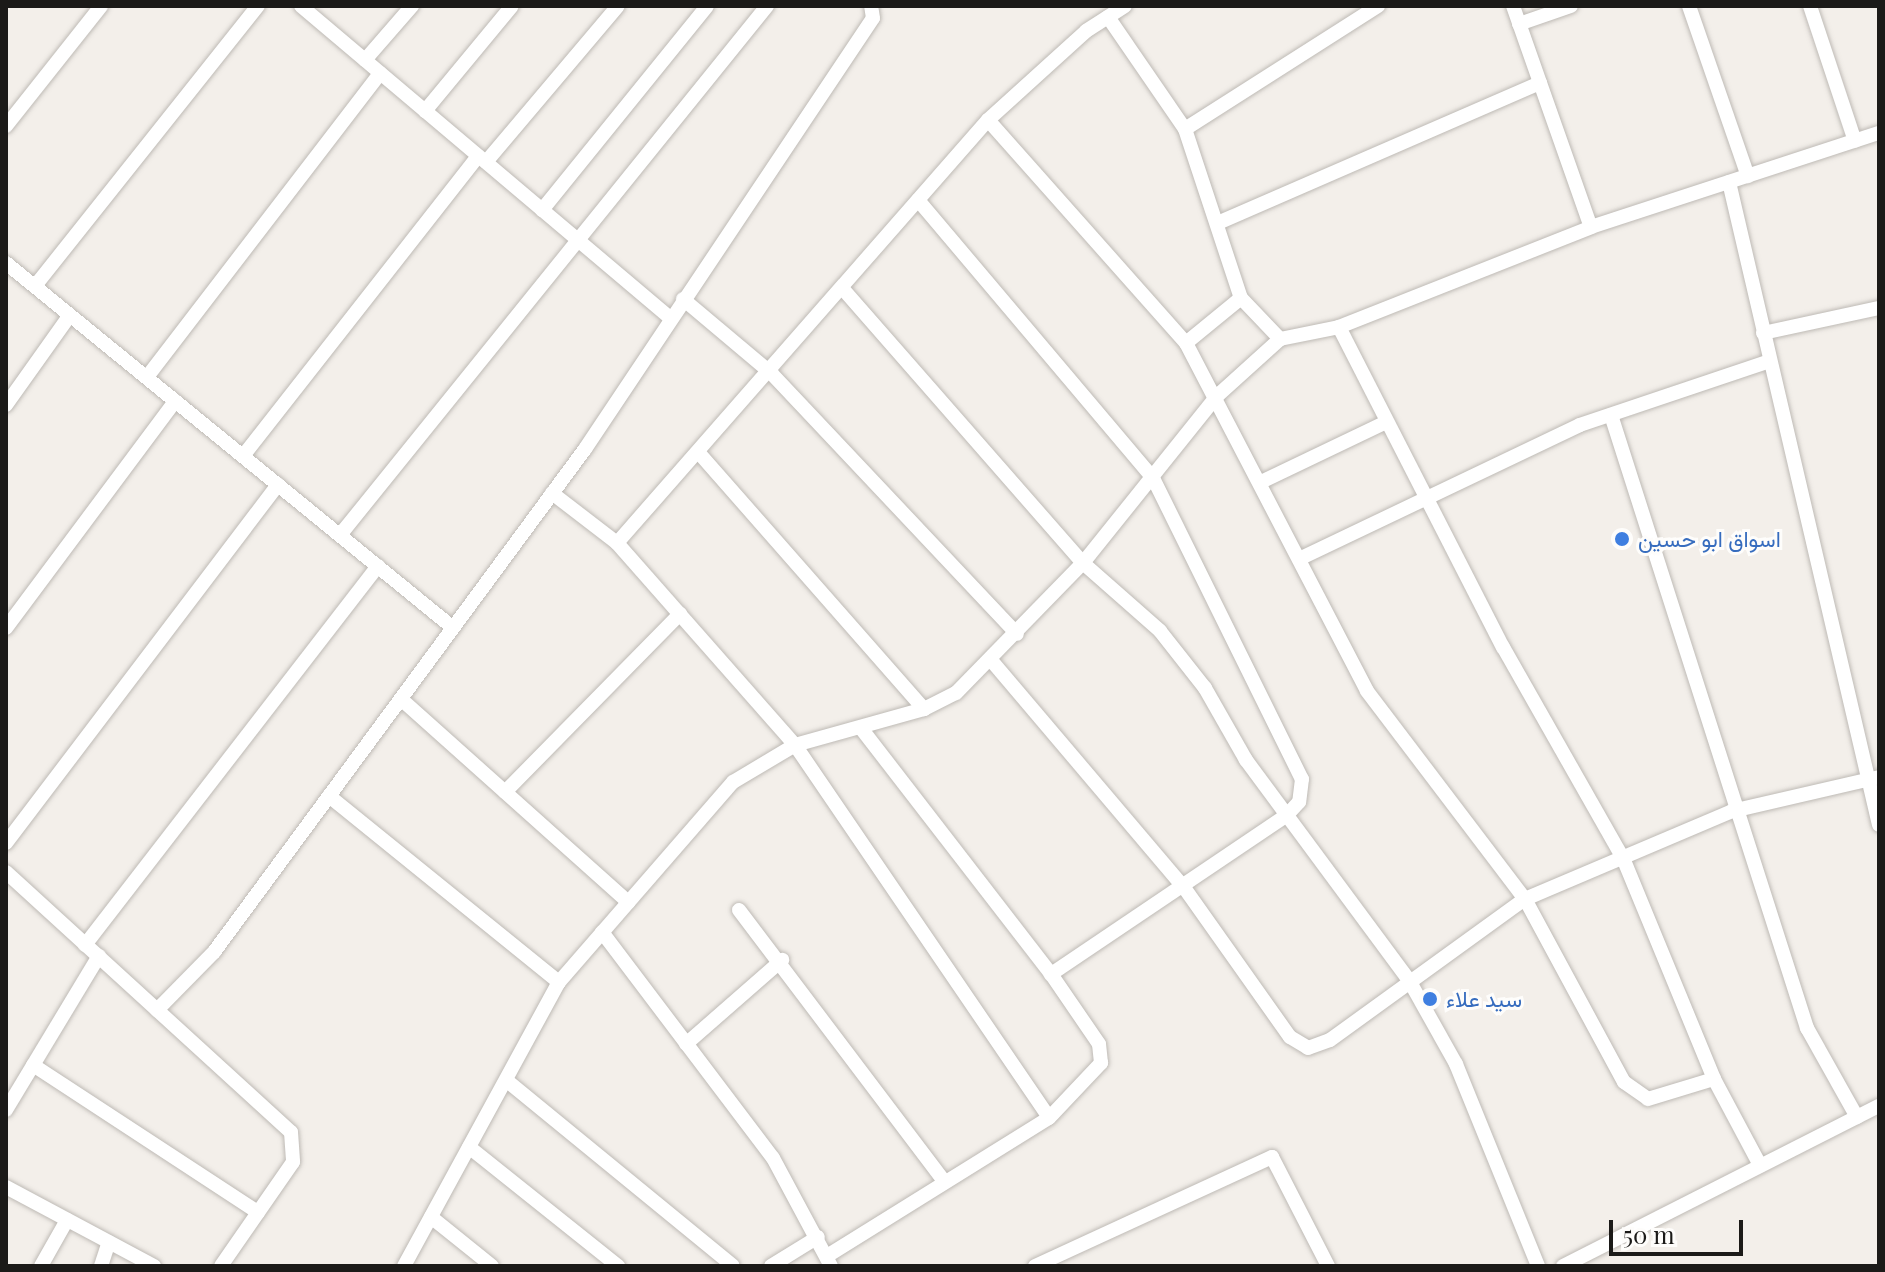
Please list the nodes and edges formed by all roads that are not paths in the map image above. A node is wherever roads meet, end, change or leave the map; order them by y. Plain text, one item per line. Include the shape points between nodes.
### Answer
1 (101, 6) edge
2 (258, 6) edge
3 (301, 6) edge
4 (412, 6) edge
5 (512, 6) edge
6 (618, 6) edge
7 (707, 6) edge
8 (767, 6) edge
9 (871, 6) edge
10 (1125, 6) edge
11 (1378, 6) edge
12 (1513, 6) edge
13 (1571, 6) edge
14 (1689, 6) edge
15 (1810, 6) edge
16 (1108, 17) junction
17 (1519, 24) junction
18 (365, 60) junction
19 (380, 73) junction
20 (1540, 83) junction
21 (425, 111) junction
22 (988, 120) junction
23 (6, 126) edge
24 (1185, 129) junction
25 (1879, 133) edge
26 (1855, 141) junction
27 (482, 159) junction
28 (1748, 176) junction
29 (1729, 182) junction
30 (918, 200) junction
31 (542, 210) junction
32 (1220, 222) junction
33 (1591, 227) junction
34 (577, 240) junction
35 (6, 263) edge
36 (35, 286) junction
37 (843, 289) junction
38 (1241, 298) junction
39 (683, 299) junction
40 (1879, 308) edge
41 (70, 315) junction
42 (670, 318) junction
43 (1339, 327) junction
44 (1763, 333) junction
45 (1280, 339) junction
46 (1186, 343) junction
47 (1770, 361) junction
48 (772, 374) junction
49 (147, 377) junction
50 (1217, 396) junction
51 (175, 401) junction
52 (6, 405) edge
53 (1611, 415) junction
54 (1386, 422) junction
55 (699, 453) junction
56 (243, 456) junction
57 (1153, 478) junction
58 (1261, 482) junction
59 (278, 485) junction
60 (552, 493) junction
61 (1423, 498) junction
62 (340, 535) junction
63 (617, 543) junction
64 (1299, 559) junction
65 (1083, 563) junction
66 (378, 566) junction
67 (680, 614) junction
68 (452, 627) junction
69 (6, 628) edge
70 (1017, 634) junction
71 (991, 660) junction
72 (401, 699) junction
73 (924, 709) junction
74 (861, 728) junction
75 (795, 745) junction
76 (1873, 779) edge
77 (505, 792) junction
78 (329, 796) junction
79 (1732, 811) junction
80 (1287, 815) junction
81 (1879, 825) edge
82 (6, 843) edge
83 (1623, 858) junction
84 (6, 872) edge
85 (1183, 886) junction
86 (1525, 899) junction
87 (628, 902) junction
88 (739, 910) dead end
89 (602, 932) junction
90 (85, 945) junction
91 (99, 956) junction
92 (782, 960) junction
93 (1051, 974) junction
94 (559, 982) junction
95 (1410, 982) junction
96 (157, 1010) junction
97 (686, 1044) junction
98 (33, 1065) junction
99 (1714, 1079) junction
100 (506, 1080) junction
101 (1879, 1106) edge
102 (6, 1110) edge
103 (1857, 1117) junction
104 (1049, 1118) junction
105 (469, 1147) junction
106 (1760, 1165) junction
107 (945, 1182) junction
108 (6, 1187) edge
109 (258, 1212) junction
110 (431, 1217) junction
111 (67, 1220) junction
112 (818, 1237) junction
113 (109, 1242) junction
114 (829, 1261) edge
115 (41, 1266) edge
116 (101, 1266) edge
117 (154, 1266) edge
118 (221, 1266) edge
119 (404, 1266) edge
120 (492, 1266) edge
121 (618, 1266) edge
122 (733, 1266) edge
123 (771, 1266) edge
124 (1035, 1266) edge
125 (1328, 1266) edge
126 (1538, 1266) edge
127 (1563, 1266) edge

1 - 23 street
2 - 36 street
3 - 18 street
4 - 18 street
5 - 21 street
6 - 27 street
7 - 31 street
8 - 34 street
9 - 39 street via 873,18
10 - 16 street
11 - 24 street
12 - 17 street
13 - 17 street
14 - 28 street
15 - 26 street
16 - 22 street
16 - 24 street
17 - 20 street
18 - 19 street
19 - 21 street
19 - 49 street
20 - 32 street
20 - 33 street
21 - 27 street
22 - 30 street
22 - 46 street
24 - 32 street
25 - 26 street
26 - 28 street
27 - 31 street
27 - 56 street
28 - 29 street
29 - 33 street
29 - 44 street
30 - 37 street
30 - 57 street
31 - 34 street
32 - 38 street
33 - 43 street
34 - 42 street
34 - 62 street
35 - 36 street
36 - 41 street
37 - 48 street
37 - 65 street
38 - 45 street
38 - 46 street
39 - 42 street
39 - 48 street
40 - 44 street
41 - 49 street
41 - 52 street
42 - 60 street
43 - 45 street
43 - 54 street
44 - 47 street
45 - 50 street
46 - 50 street
47 - 53 street
47 - 76 street
48 - 55 street
48 - 70 street
49 - 51 street
50 - 57 street
50 - 58 street
51 - 56 street
51 - 69 street
53 - 61 street
53 - 79 street
54 - 58 street
54 - 61 street
55 - 63 street
55 - 73 street
56 - 59 street
57 - 65 street
57 - 80 street via 1299,768 1302,792
58 - 64 street
59 - 62 street
59 - 82 street
60 - 63 street
60 - 68 street
61 - 64 street
61 - 83 street
62 - 66 street
63 - 67 street
64 - 86 street via 1367,691
65 - 70 street
65 - 80 street via 1185,661
66 - 68 street
66 - 90 street
67 - 75 street
67 - 77 street
68 - 72 street
70 - 71 street
71 - 73 street
71 - 85 street
72 - 77 street
72 - 78 street
73 - 74 street
74 - 75 street
74 - 93 street
75 - 87 street via 733,782
75 - 104 street
76 - 79 street
76 - 81 street
77 - 87 street
78 - 94 street
78 - 96 street via 214,952
79 - 83 street
79 - 103 street via 1807,1028
80 - 85 street
80 - 95 street
83 - 86 street
83 - 99 street
84 - 90 street
85 - 93 street
85 - 95 street via 1290,1037 1308,1048
86 - 95 street
86 - 99 street via 1636,1094 1648,1099
87 - 89 street
88 - 92 street
89 - 94 street
89 - 97 street
90 - 91 street
91 - 96 street
91 - 98 street
92 - 97 street
92 - 107 street
93 - 104 street via 1099,1044 1101,1063
94 - 100 street
95 - 126 street via 1456,1064
96 - 109 street via 291,1132 293,1162
97 - 112 street via 773,1158
98 - 102 street
98 - 109 street
99 - 106 street
100 - 105 street
100 - 122 street
101 - 103 street
103 - 106 street
104 - 107 street
105 - 110 street
105 - 121 street
106 - 127 street
107 - 114 street
108 - 111 street
109 - 118 street
110 - 119 street
110 - 120 street
111 - 113 street
111 - 115 street
112 - 114 street
112 - 123 street
113 - 116 street
113 - 117 street
124 - 125 street via 1272,1157

